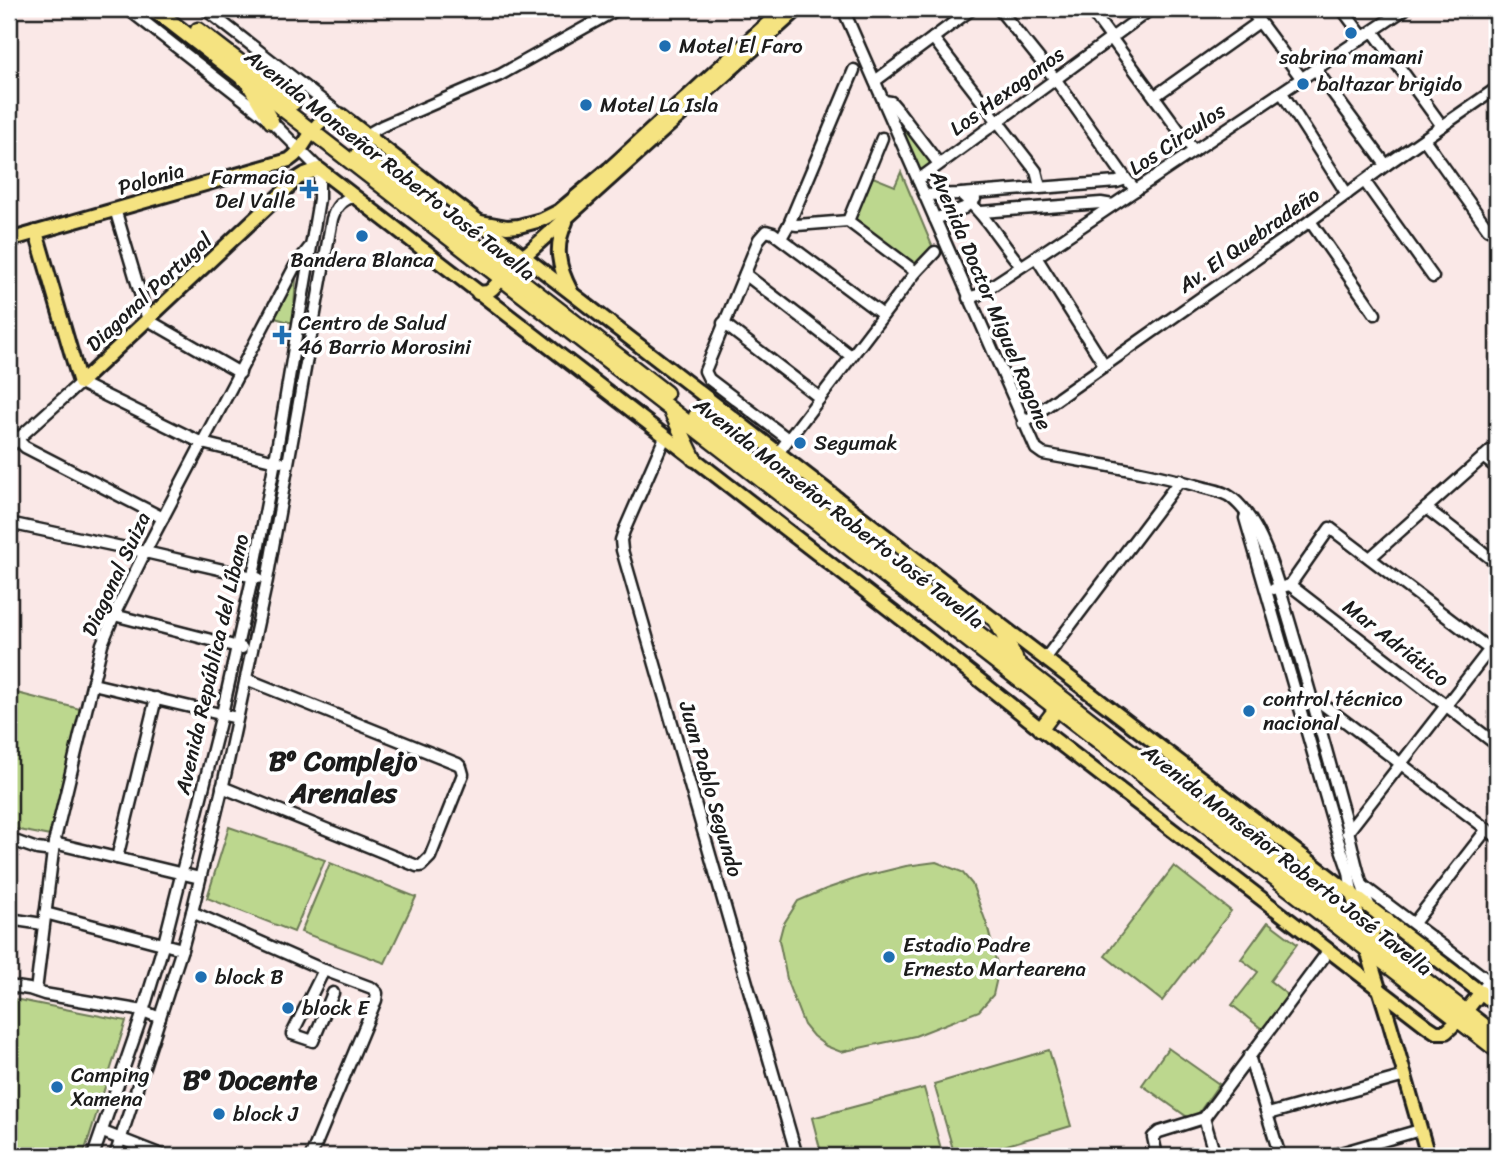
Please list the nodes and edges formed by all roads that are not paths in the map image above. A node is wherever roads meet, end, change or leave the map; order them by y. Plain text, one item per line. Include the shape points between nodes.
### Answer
1 (128, 9) edge
2 (154, 9) edge
3 (169, 9) edge
4 (205, 9) edge
5 (618, 9) edge
6 (783, 9) edge
7 (798, 9) edge
8 (843, 9) edge
9 (972, 9) edge
10 (999, 9) edge
11 (1090, 9) edge
12 (1152, 9) edge
13 (1250, 9) edge
14 (1342, 9) edge
15 (1405, 9) edge
16 (1259, 22) junction
17 (1373, 31) junction
18 (1363, 37) junction
19 (933, 38) junction
20 (1113, 38) junction
21 (1315, 69) junction
22 (854, 70) dead end
23 (1302, 79) junction
24 (247, 80) junction
25 (1056, 80) junction
26 (875, 81) junction
27 (1497, 88) edge
28 (1282, 93) junction
29 (1155, 96) junction
30 (884, 102) junction
31 (341, 115) junction
32 (271, 121) junction
33 (997, 121) junction
34 (1442, 126) junction
35 (316, 127) junction
36 (366, 135) junction
37 (882, 138) dead end
38 (1424, 139) junction
39 (1194, 150) junction
40 (301, 151) junction
41 (939, 164) junction
42 (1386, 165) junction
43 (319, 169) junction
44 (1126, 179) junction
45 (918, 180) junction
46 (1365, 182) junction
47 (1040, 187) junction
48 (1136, 190) junction
49 (983, 192) junction
50 (961, 194) junction
51 (1347, 194) junction
52 (353, 195) junction
53 (925, 195) junction
54 (971, 202) junction
55 (1113, 205) junction
56 (115, 209) junction
57 (981, 212) junction
58 (567, 218) junction
59 (935, 219) junction
60 (477, 221) junction
61 (848, 221) junction
62 (1310, 221) junction
63 (789, 224) junction
64 (1489, 229) dead end
65 (36, 232) junction
66 (781, 238) junction
67 (9, 240) edge
68 (311, 245) junction
69 (935, 252) dead end
70 (523, 257) junction
71 (1036, 257) junction
72 (1021, 266) junction
73 (916, 272) junction
74 (505, 274) junction
75 (745, 274) junction
76 (1433, 277) dead end
77 (478, 293) junction
78 (573, 295) junction
79 (968, 298) junction
80 (1375, 314) dead end
81 (883, 315) junction
82 (148, 320) junction
83 (723, 323) junction
84 (851, 356) junction
85 (1105, 366) junction
86 (240, 373) junction
87 (80, 383) junction
88 (820, 398) junction
89 (670, 409) junction
90 (1023, 423) junction
91 (700, 432) junction
92 (682, 435) junction
93 (665, 437) junction
94 (11, 439) edge
95 (788, 439) junction
96 (202, 443) junction
97 (1497, 445) edge
98 (778, 453) junction
99 (1483, 457) junction
100 (694, 459) junction
101 (275, 461) junction
102 (288, 463) junction
103 (1497, 468) edge
104 (1180, 480) junction
105 (1239, 504) junction
106 (1426, 508) junction
107 (163, 518) junction
108 (9, 523) edge
109 (145, 552) junction
110 (1370, 558) junction
111 (1497, 563) edge
112 (252, 577) junction
113 (267, 580) junction
114 (1285, 586) junction
115 (1266, 592) junction
116 (114, 615) junction
117 (997, 622) junction
118 (1497, 640) edge
119 (237, 647) junction
120 (252, 651) junction
121 (1494, 652) edge
122 (1045, 659) junction
123 (1017, 663) junction
124 (246, 680) junction
125 (93, 684) junction
126 (156, 698) junction
127 (1314, 702) junction
128 (1445, 705) junction
129 (1300, 707) junction
130 (1057, 708) junction
131 (222, 714) junction
132 (236, 718) junction
133 (1041, 729) junction
134 (1497, 745) edge
135 (1402, 763) junction
136 (222, 788) junction
137 (1487, 829) junction
138 (1349, 830) junction
139 (1497, 837) edge
140 (9, 839) edge
141 (1339, 842) junction
142 (54, 847) junction
143 (117, 858) junction
144 (182, 875) junction
145 (200, 878) junction
146 (1357, 889) junction
147 (192, 912) junction
148 (44, 913) junction
149 (9, 919) edge
150 (1387, 921) junction
151 (1414, 923) junction
152 (43, 925) junction
153 (1365, 938) junction
154 (164, 943) junction
155 (182, 949) junction
156 (1329, 950) junction
157 (324, 970) junction
158 (1497, 970) edge
159 (1493, 984) edge
160 (9, 986) edge
161 (1378, 988) junction
162 (36, 991) junction
163 (1481, 992) junction
164 (333, 993) dead end
165 (1497, 1005) edge
166 (1404, 1008) junction
167 (143, 1011) junction
168 (1462, 1016) junction
169 (160, 1018) junction
170 (1390, 1024) junction
171 (1497, 1037) edge
172 (1497, 1050) edge
173 (1249, 1056) junction
174 (1405, 1076) junction
175 (1268, 1114) junction
176 (1204, 1118) junction
177 (1420, 1130) junction
178 (103, 1132) junction
179 (121, 1138) junction
180 (93, 1156) edge
181 (115, 1156) edge
182 (164, 1156) edge
183 (311, 1156) edge
184 (797, 1156) edge
185 (1157, 1156) edge
186 (1215, 1156) edge
187 (1280, 1156) edge
188 (1330, 1156) edge
189 (1428, 1156) edge

1 - 32 street
2 - 24 highway, Avenida Monseñor Roberto José Tavella
3 - 35 highway, Avenida Monseñor Roberto José Tavella
4 - 31 street
5 - 36 street via 499,75
6 - 60 main road via 559,211 519,226
7 - 58 main road
8 - 26 street, Avenida Doctor Miguel Ragone
9 - 19 street
10 - 25 street
11 - 20 street
12 - 20 street, Los Hexagonos
13 - 16 street
14 - 18 street
15 - 17 street, Los Circulos
16 - 23 street
16 - 29 street
17 - 18 street, Los Circulos
17 - 34 street
18 - 21 street, Los Circulos
19 - 26 street
19 - 33 street
20 - 25 street, Los Hexagonos
20 - 29 street
21 - 23 street, Los Circulos
21 - 42 street
22 - 63 street
23 - 28 street, Los Circulos
24 - 32 highway
24 - 35 highway, Avenida Monseñor Roberto José Tavella
25 - 33 street, Los Hexagonos
25 - 44 street
26 - 30 street, Avenida Doctor Miguel Ragone
27 - 34 street, Av. El Quebradeño
28 - 39 street, Los Circulos
28 - 51 street
29 - 39 street
30 - 41 street via 891,102
30 - 45 street, Avenida Doctor Miguel Ragone
31 - 35 main road via 330,115
31 - 36 main road
32 - 40 street
33 - 41 street, Los Hexagonos
33 - 47 street via 1036,171
34 - 38 street, Av. El Quebradeño
35 - 40 main road
35 - 74 highway, Avenida Monseñor Roberto José Tavella
36 - 60 main road
37 - 61 street
38 - 42 street, Av. El Quebradeño
38 - 64 street
39 - 48 street, Los Circulos
40 - 43 street
40 - 56 main road, Polonia via 283,162
41 - 45 street, Los Hexagonos
42 - 46 street, Av. El Quebradeño
43 - 52 main road
43 - 68 street, Avenida República del Líbano
43 - 82 main road, Diagonal Portugal via 297,179
44 - 47 street
44 - 48 street
45 - 53 street, Avenida Doctor Miguel Ragone
46 - 51 street, Av. El Quebradeño
46 - 76 street
47 - 49 street
48 - 55 street, Los Circulos
49 - 50 street
49 - 54 street
50 - 53 street
50 - 54 street
51 - 62 street, Av. El Quebradeño
52 - 77 main road
52 - 102 street, Avenida República del Líbano via 335,208 332,219
53 - 59 street, Avenida Doctor Miguel Ragone
54 - 57 street
54 - 59 street
55 - 57 street
55 - 71 street, Los Circulos
56 - 65 main road, Polonia
56 - 82 street
57 - 72 street
58 - 70 main road
58 - 78 main road via 559,256
59 - 79 street, Avenida Doctor Miguel Ragone
60 - 70 main road
61 - 63 street
61 - 73 street
62 - 80 street
62 - 85 street, Av. El Quebradeño
63 - 66 street
65 - 67 main road, Polonia
65 - 87 main road
66 - 75 street via 766,231
66 - 81 street
68 - 86 street, Diagonal Suiza via 295,266
68 - 101 street, Avenida República del Líbano
69 - 73 street
70 - 74 main road
70 - 78 main road
71 - 72 street, Los Circulos
71 - 85 street
72 - 79 street, Los Circulos
73 - 81 street
74 - 77 main road via 488,292
74 - 89 highway, Avenida Monseñor Roberto José Tavella
74 - 123 highway, Avenida Monseñor Roberto José Tavella
75 - 83 street
75 - 84 street
77 - 93 main road
78 - 98 main road
79 - 90 street, Avenida Doctor Miguel Ragone
81 - 84 street
82 - 86 street
82 - 87 main road, Diagonal Portugal
83 - 88 street
83 - 95 street via 706,375
84 - 88 street
85 - 90 street, Av. El Quebradeño
86 - 96 street, Diagonal Suiza
87 - 94 street, Diagonal Portugal
87 - 96 street
88 - 95 street
89 - 91 highway, Avenida Monseñor Roberto José Tavella
89 - 92 highway
90 - 104 street, Avenida Doctor Miguel Ragone via 1033,445 1043,454
91 - 92 highway
91 - 130 highway, Avenida Monseñor Roberto José Tavella
92 - 93 highway
92 - 100 highway
93 - 100 main road
93 - 184 street, Juan Pablo Segundo via 621,540 622,550
94 - 107 street
95 - 98 street
96 - 101 street
96 - 107 street, Diagonal Suiza
97 - 99 street
98 - 117 main road
99 - 103 street
99 - 106 street
100 - 133 main road
101 - 102 street
101 - 112 street, Avenida República del Líbano
102 - 113 street, Avenida República del Líbano
104 - 105 street, Avenida Doctor Miguel Ragone via 1223,493
104 - 122 street
105 - 114 street
105 - 115 street
106 - 110 street
106 - 111 street
107 - 109 street, Diagonal Suiza
108 - 109 street
109 - 112 street
109 - 116 street, Diagonal Suiza
110 - 114 street via 1330,528
110 - 121 street
112 - 113 street
112 - 119 street, Avenida República del Líbano
113 - 120 street, Avenida República del Líbano
114 - 115 street
114 - 127 street
114 - 128 street, Mar Adriático
115 - 129 street
116 - 119 street
116 - 125 street, Diagonal Suiza
117 - 122 main road
117 - 123 highway
118 - 121 street
119 - 120 street
119 - 131 street, Avenida República del Líbano
120 - 124 street, Avenida República del Líbano
121 - 128 street
122 - 146 main road
123 - 153 highway, Avenida Monseñor Roberto José Tavella
124 - 132 street, Avenida República del Líbano
124 - 136 street via 458,764 463,774 430,857 421,866
125 - 126 street
125 - 142 street, Diagonal Suiza
126 - 131 street
126 - 143 street
127 - 129 street
127 - 135 street
127 - 138 street
128 - 134 street, Mar Adriático
128 - 135 street
129 - 141 street
130 - 133 highway
130 - 153 highway, Avenida Monseñor Roberto José Tavella
131 - 132 street
131 - 144 street, Avenida República del Líbano
132 - 136 street, Avenida República del Líbano
133 - 156 main road
135 - 137 street
135 - 138 street
136 - 145 street, Avenida República del Líbano
137 - 139 street
137 - 151 street
138 - 141 street
138 - 146 street
140 - 142 street via 37,849
141 - 146 street
142 - 143 street
142 - 148 street, Diagonal Suiza
143 - 144 street
144 - 145 street
144 - 154 street, Avenida República del Líbano
145 - 147 street, Avenida República del Líbano
146 - 150 main road
146 - 151 street
146 - 153 main road
147 - 155 street, Avenida República del Líbano
147 - 157 street
148 - 152 street, Diagonal Suiza
148 - 154 street
149 - 152 street
150 - 153 highway
150 - 163 main road
151 - 159 street
152 - 162 street, Diagonal Suiza
153 - 161 main road
153 - 168 highway, Avenida Monseñor Roberto José Tavella
154 - 155 street
154 - 167 street, Avenida República del Líbano
155 - 169 street, Avenida República del Líbano
156 - 161 main road
156 - 173 street
157 - 164 street via 292,1034 313,1041
157 - 183 street via 377,993
158 - 159 street
159 - 163 street
160 - 162 street
161 - 166 main road
161 - 170 main road
162 - 167 street
163 - 165 main road
163 - 168 main road
166 - 168 main road via 1436,1032 1446,1032
166 - 170 main road via 1392,1014
167 - 169 street
167 - 178 street, Avenida República del Líbano
168 - 171 highway, Avenida Monseñor Roberto José Tavella
168 - 172 highway, Avenida Monseñor Roberto José Tavella
169 - 179 street, Avenida República del Líbano
170 - 174 main road
173 - 175 street
173 - 176 street
174 - 175 street
174 - 177 main road
175 - 187 street
176 - 185 street via 1159,1132 1153,1137
176 - 186 street
177 - 188 street
177 - 189 main road
178 - 179 street
178 - 180 street, Avenida República del Líbano
179 - 181 street, Avenida República del Líbano
179 - 182 street

